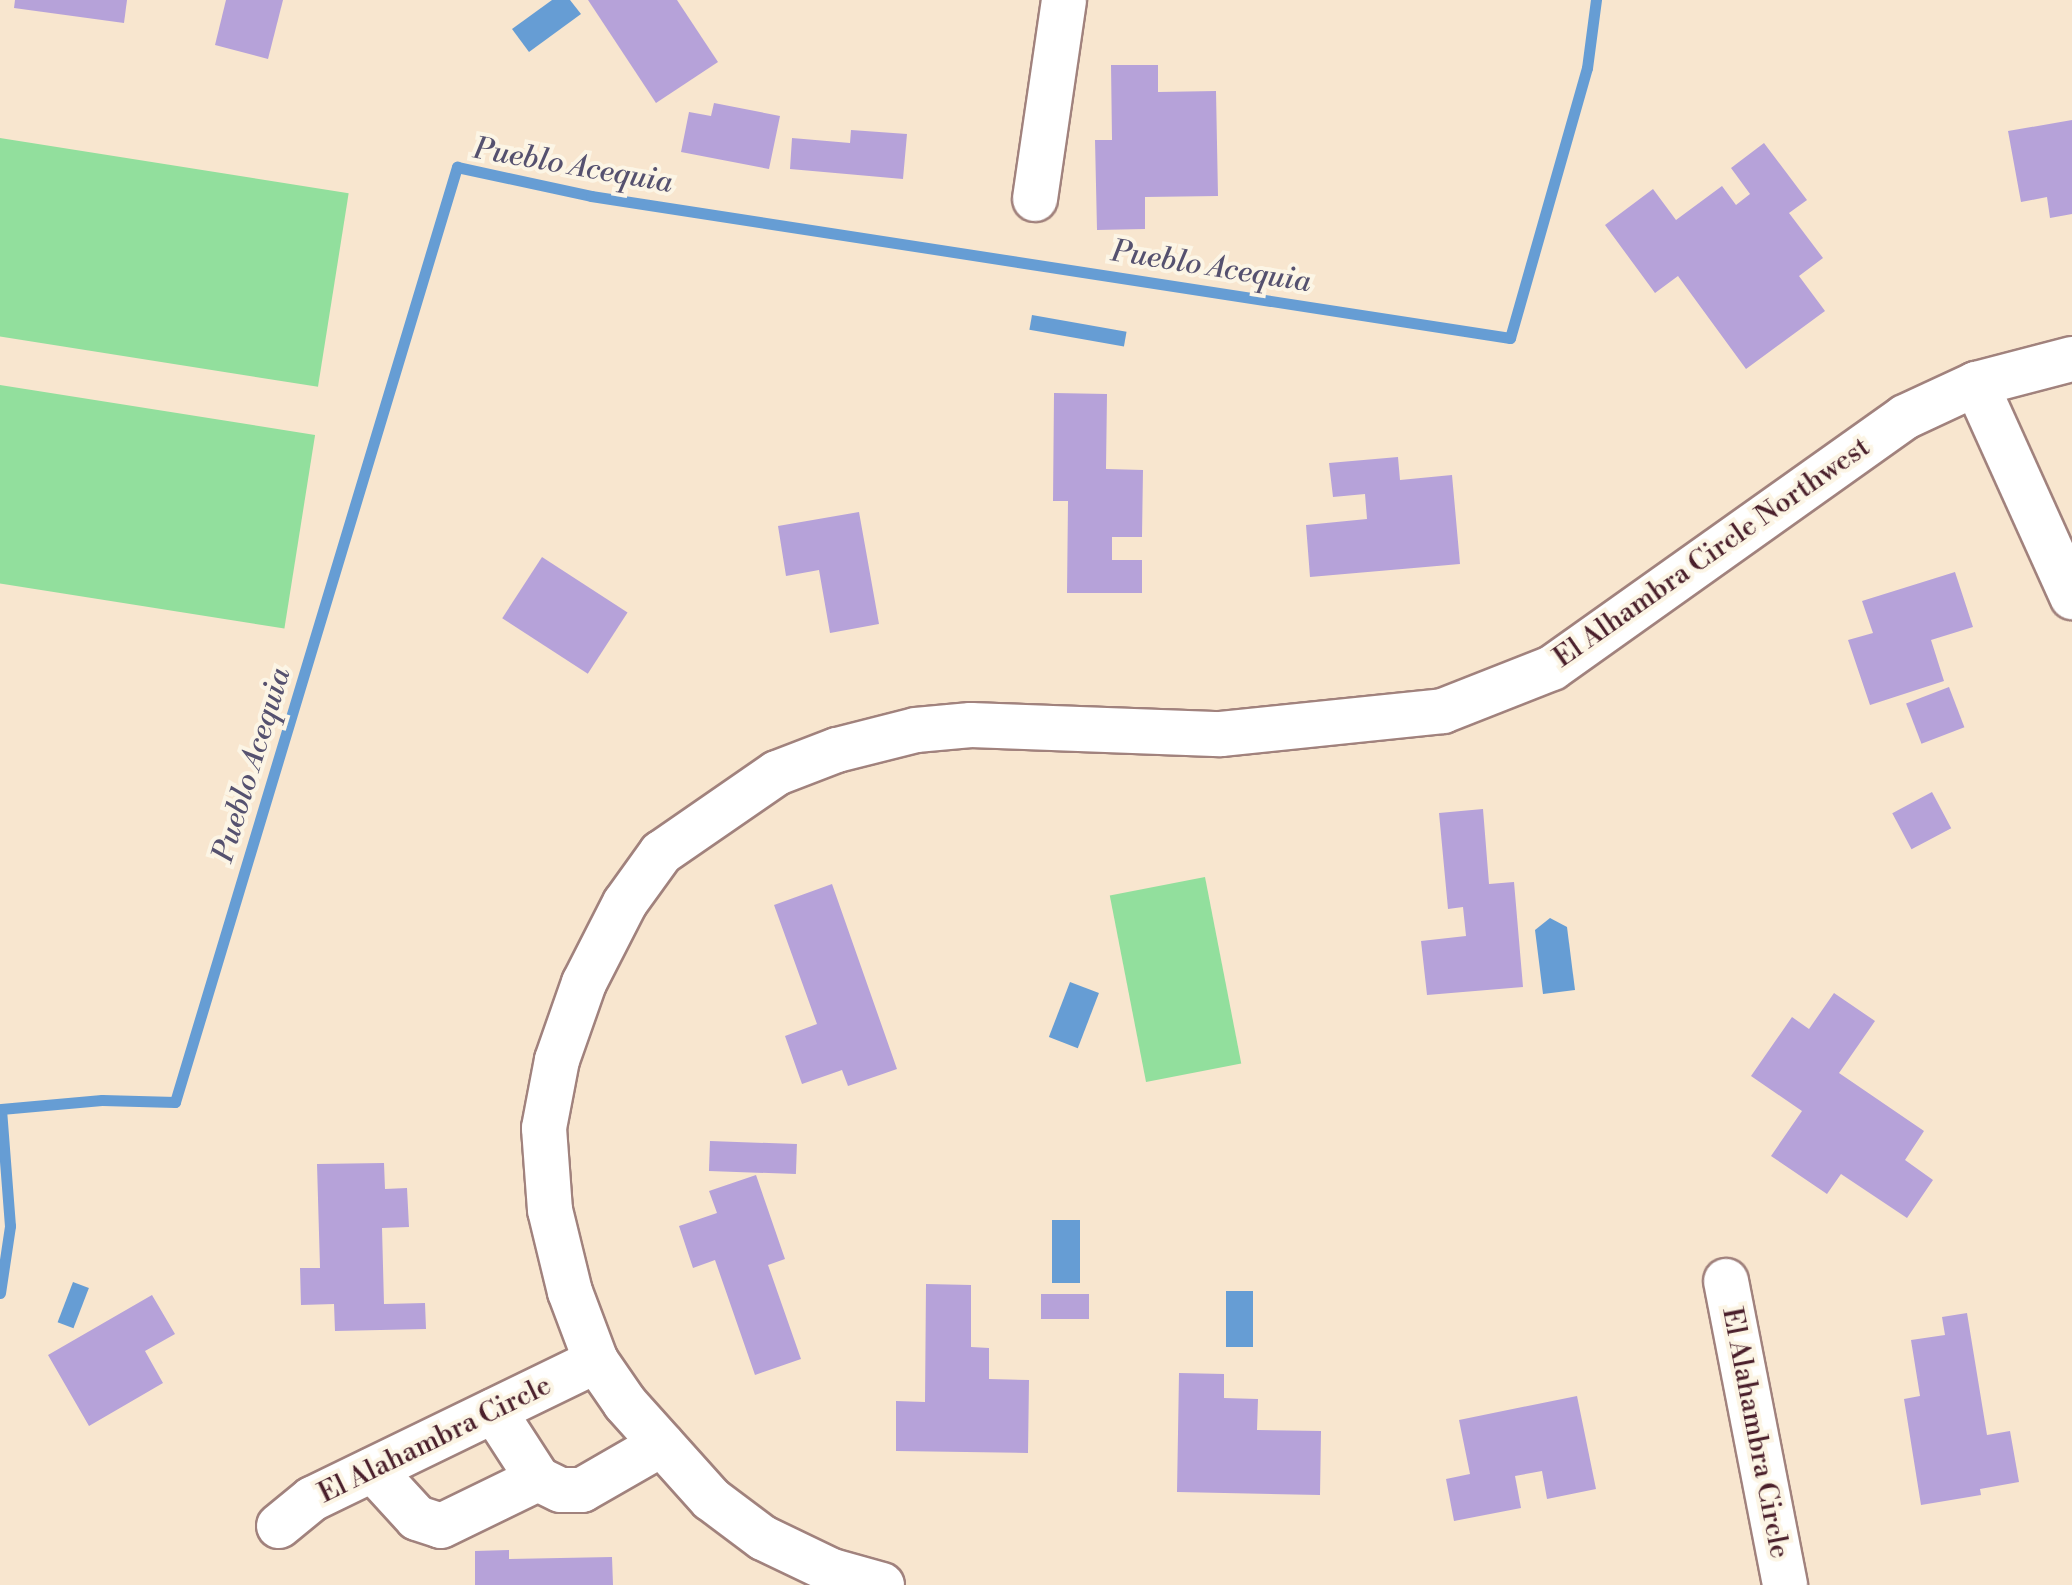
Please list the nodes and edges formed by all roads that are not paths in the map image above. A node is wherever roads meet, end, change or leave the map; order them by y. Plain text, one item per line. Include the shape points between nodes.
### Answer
1 (1064, 0) edge
2 (1035, 199) dead end
3 (2072, 359) edge
4 (1976, 384) junction
5 (2072, 597) edge
6 (1726, 1281) dead end
7 (596, 1361) junction
8 (494, 1411) junction
9 (662, 1444) junction
10 (373, 1470) junction
11 (538, 1479) junction
12 (279, 1526) dead end
13 (882, 1585) edge
14 (1785, 1585) edge

1 - 2 street
3 - 4 street, El Alhambra Circle Northwest
4 - 5 street
4 - 7 street, El Alhambra Circle Northwest via 1905,417 1842,458 1552,668 1443,711 1221,734 971,725 916,730 837,750 777,773 716,811 661,853 625,903 584,983 557,1060 544,1128 550,1210 570,1292
6 - 14 street, El Alahambra Circle
7 - 8 street, El Alahambra Circle
7 - 9 street, El Alhambra Circle Northwest
8 - 10 street, El Alahambra Circle
8 - 11 street
9 - 11 street via 582,1490 561,1490
9 - 13 street, El Alhambra Circle Northwest via 711,1499 763,1538 832,1571
10 - 11 street via 417,1518 441,1526
10 - 12 street, El Alahambra Circle via 312,1499

